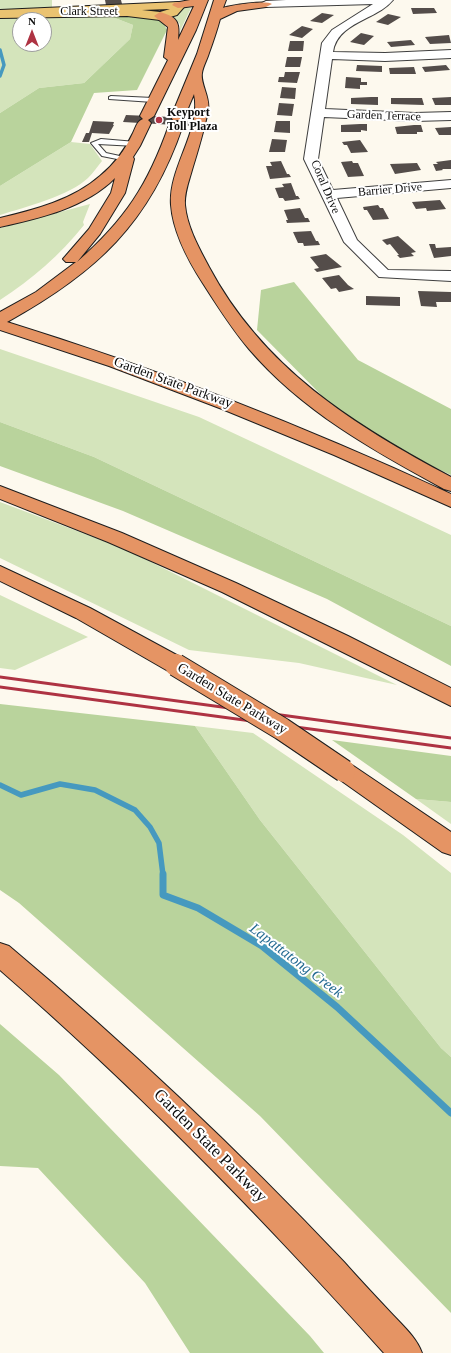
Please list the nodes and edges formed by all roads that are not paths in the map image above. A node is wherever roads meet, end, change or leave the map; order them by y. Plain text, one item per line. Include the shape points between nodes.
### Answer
1 (220, 0) edge
2 (230, 0) edge
3 (367, 0) edge
4 (387, 0) edge
5 (393, 0) edge
6 (201, 1) edge
7 (177, 2) edge
8 (266, 4) junction
9 (32, 12) edge
10 (12, 13) edge
11 (52, 13) edge
12 (0, 14) edge
13 (160, 16) junction
14 (216, 16) junction
15 (451, 54) edge
16 (326, 55) junction
17 (168, 71) junction
18 (196, 73) junction
19 (111, 98) dead end
20 (153, 100) junction
21 (318, 113) junction
22 (451, 116) edge
23 (136, 144) junction
24 (127, 159) junction
25 (451, 184) edge
26 (328, 195) junction
27 (0, 223) edge
28 (451, 276) edge
29 (0, 307) edge
30 (0, 319) edge
31 (0, 325) edge
32 (451, 485) edge
33 (0, 492) edge
34 (451, 501) edge
35 (0, 573) edge
36 (451, 698) edge
37 (451, 845) edge
38 (0, 954) edge
39 (406, 1353) edge

1 - 14 highway
2 - 8 highway
3 - 4 street
3 - 8 street
4 - 5 street
4 - 16 street, Coral Drive via 336,32 328,43
6 - 7 highway
6 - 17 highway via 194,25
7 - 9 main road, Clark Street
7 - 13 main road via 178,9
8 - 14 highway via 234,8
10 - 12 main road, Clark Street
11 - 13 main road, Clark Street via 127,12
13 - 17 highway via 171,22 174,27
14 - 18 highway
15 - 16 street via 385,57
16 - 21 street, Coral Drive
17 - 20 highway
18 - 30 highway via 153,181 123,225 96,253 68,276
18 - 32 highway via 202,107 178,193 178,208 189,241 218,296 255,346 303,394 364,437
19 - 20 lane
20 - 23 highway
21 - 22 street, Garden Terrace
21 - 26 street, Coral Drive via 311,159
23 - 24 highway
23 - 24 lane via 95,142 104,155
24 - 27 highway via 83,195 48,210
24 - 29 highway via 118,193 86,243 46,279
25 - 26 street, Barrier Drive
26 - 28 street, Coral Drive via 352,242 384,274
31 - 34 highway, Garden State Parkway via 136,369 227,403 372,464
33 - 36 highway via 120,539 229,587 344,642
35 - 37 highway, Garden State Parkway, bridge via 83,613 176,665 282,729
38 - 39 highway, Garden State Parkway via 53,998 170,1106 296,1232

